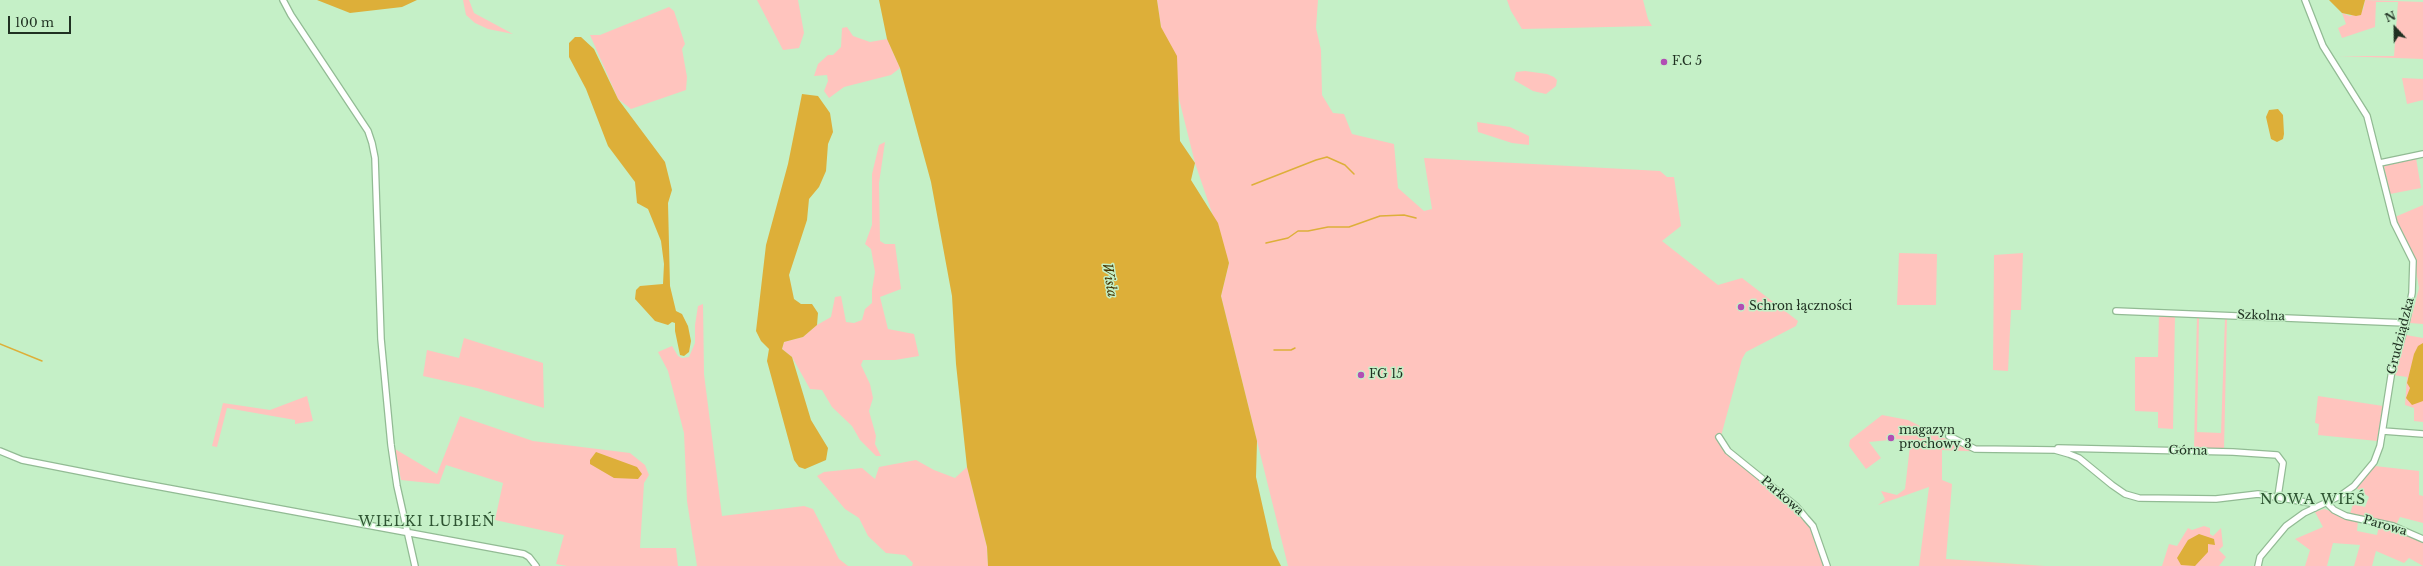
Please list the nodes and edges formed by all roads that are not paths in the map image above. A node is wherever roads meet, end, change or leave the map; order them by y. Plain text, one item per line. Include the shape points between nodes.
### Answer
1 (283, 0) edge
2 (2305, 0) edge
3 (2423, 154) edge
4 (2380, 163) junction
5 (2116, 312) dead end
6 (2406, 323) junction
7 (2383, 431) junction
8 (2423, 434) edge
9 (1949, 436) dead end
10 (1719, 437) dead end
11 (2057, 450) junction
12 (0, 451) edge
13 (2278, 496) junction
14 (2327, 503) junction
15 (2315, 508) junction
16 (407, 532) junction
17 (2423, 539) edge
18 (2256, 565) edge
19 (415, 566) edge
20 (536, 566) edge
21 (1827, 566) edge

1 - 16 street via 368,132 372,143 375,158 381,339 392,452
2 - 4 street, Grudziądzka via 2320,41 2364,110
3 - 4 street
4 - 6 street, Grudziądzka via 2394,223 2412,261 2412,293
5 - 6 street, Szkolna
6 - 7 street, Grudziądzka via 2392,370
7 - 8 street
7 - 14 street, Grudziądzka via 2378,454 2370,468 2349,489
9 - 11 street via 1975,449
10 - 21 street, Parkowa via 1728,451 1796,506 1813,526
11 - 13 street via 2079,458 2125,494 2139,498 2216,499 2258,494
11 - 13 street, Górna via 2058,448 2277,455 2283,463
12 - 16 street via 22,460
13 - 15 street via 2311,503
14 - 15 street, Grudziądzka
14 - 17 street, Parowa via 2346,516 2393,526
15 - 18 street, Grudziądzka via 2293,520 2279,532
16 - 19 street
16 - 20 street via 524,554

